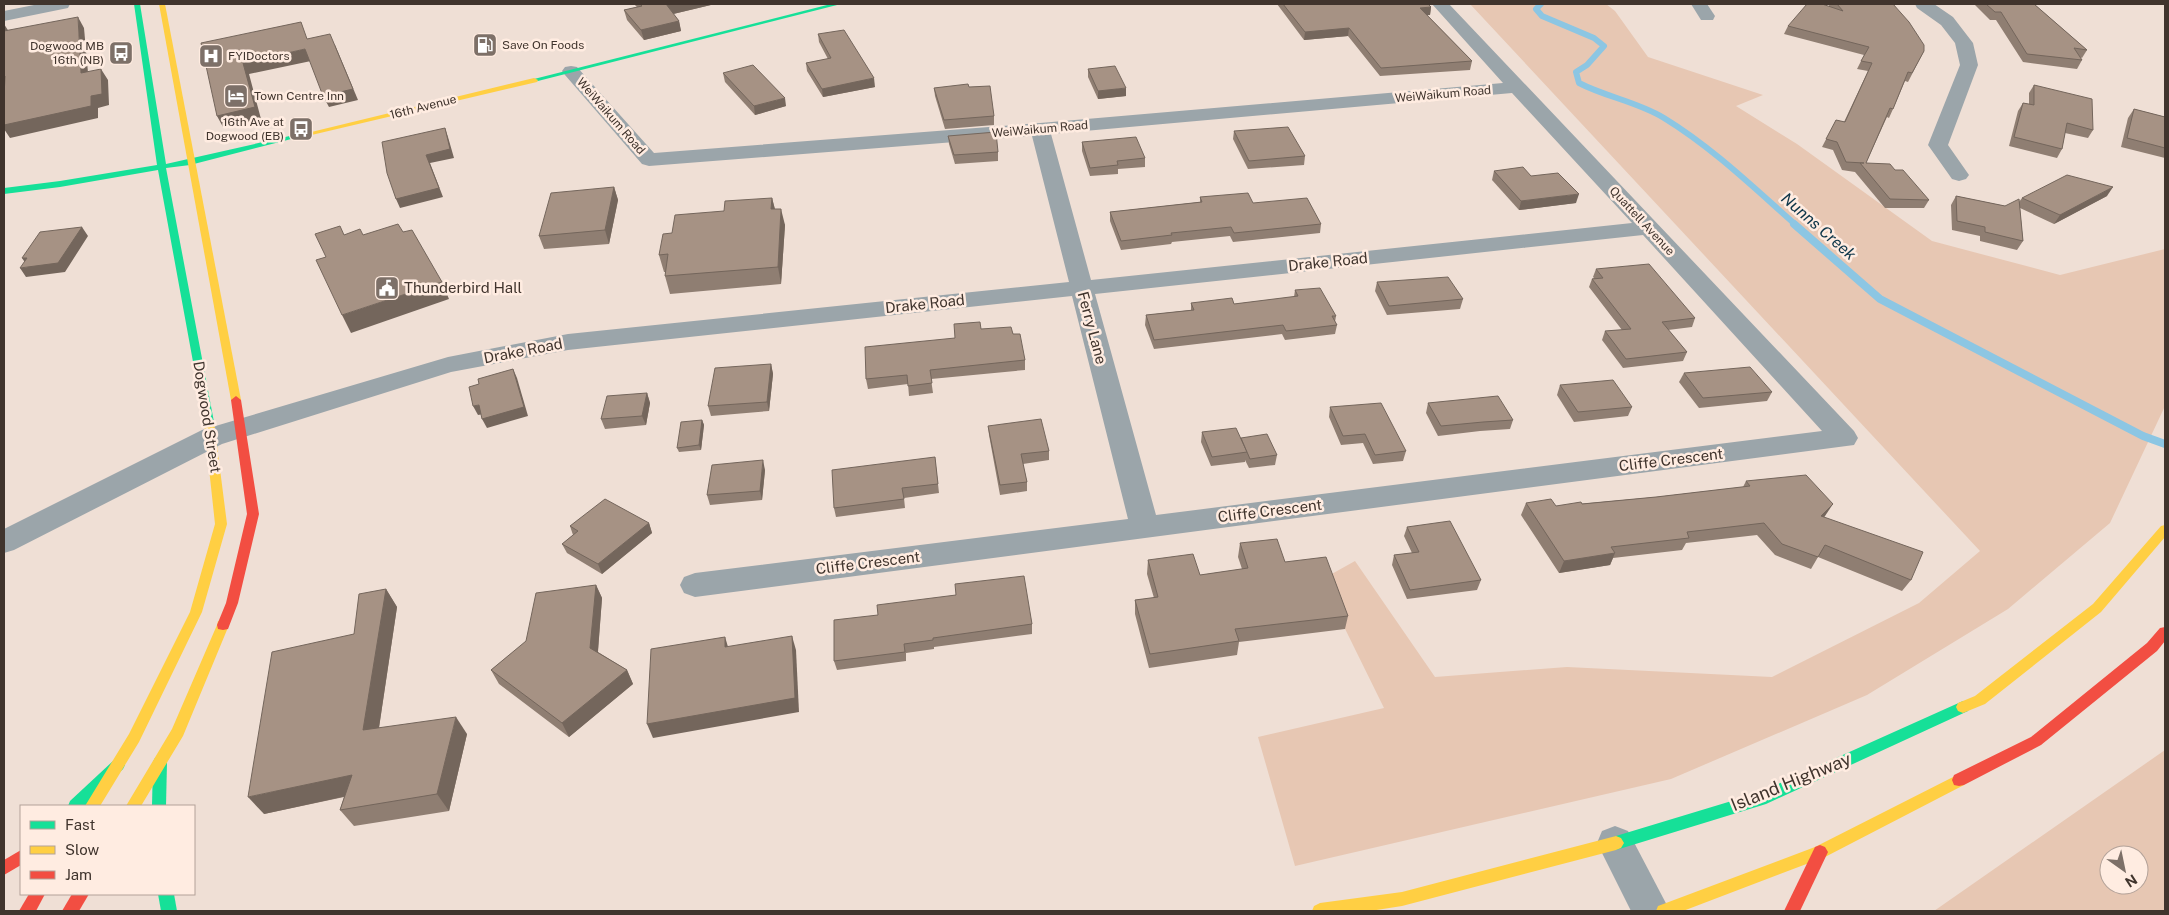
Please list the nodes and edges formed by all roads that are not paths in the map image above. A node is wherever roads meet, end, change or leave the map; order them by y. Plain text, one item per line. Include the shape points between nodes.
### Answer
1 (62, 4) edge
2 (137, 4) edge
3 (162, 4) edge
4 (838, 4) edge
5 (1440, 4) edge
6 (1923, 4) edge
7 (4, 16) edge
8 (571, 71) junction
9 (1518, 87) junction
10 (1040, 130) junction
11 (190, 162) junction
12 (162, 167) junction
13 (1959, 175) dead end
14 (4, 191) edge
15 (1649, 228) junction
16 (1082, 288) junction
17 (241, 428) junction
18 (212, 437) junction
19 (1844, 438) joint
20 (1145, 527) junction
21 (2165, 529) edge
22 (4, 542) edge
23 (696, 585) dead end
24 (2165, 632) edge
25 (160, 762) junction
26 (118, 765) junction
27 (76, 805) edge
28 (93, 805) edge
29 (135, 805) edge
30 (159, 805) edge
31 (1616, 843) junction
32 (1820, 852) junction
33 (20, 857) edge
34 (4, 868) edge
35 (37, 895) edge
36 (80, 895) edge
37 (166, 895) edge
38 (26, 911) edge
39 (70, 911) edge
40 (169, 911) edge
41 (1320, 911) edge
42 (1652, 911) edge
43 (1664, 911) edge
44 (1792, 911) edge

1 - 7 street
2 - 12 main road, Dogwood Street
3 - 11 main road, Dogwood Street
4 - 8 main road, 16th Avenue
5 - 9 street, Quattell Avenue
6 - 13 street via 1946,21 1964,43 1969,65 1938,145
8 - 10 street, WeiWaikum Road via 649,160
8 - 11 main road, 16th Avenue
9 - 10 street, WeiWaikum Road
9 - 15 street, Quattell Avenue
10 - 16 street, Ferry Lane
11 - 12 main road, 16th Avenue
11 - 17 main road, Dogwood Street
12 - 14 main road, 16th Avenue
12 - 18 main road, Dogwood Street
15 - 16 street, Drake Road
15 - 19 street, Quattell Avenue
16 - 17 street, Drake Road via 568,342 448,365
16 - 20 street, Ferry Lane
17 - 18 street, Drake Road
17 - 25 main road, Dogwood Street via 253,514 232,603 178,732
18 - 22 street, Drake Road
18 - 26 main road, Dogwood Street via 221,524 204,586 196,612
19 - 20 street, Cliffe Crescent
20 - 23 street, Cliffe Crescent
21 - 31 main road, Island Highway via 2097,608 1980,700 1761,799
24 - 32 main road via 2036,741
25 - 29 main road, Dogwood Street
25 - 30 main road
26 - 27 main road
26 - 28 main road, Dogwood Street
31 - 41 main road, Island Highway via 1402,899
31 - 42 street
32 - 43 main road
32 - 44 main road
33 - 34 main road
35 - 38 main road
36 - 39 main road
37 - 40 main road

